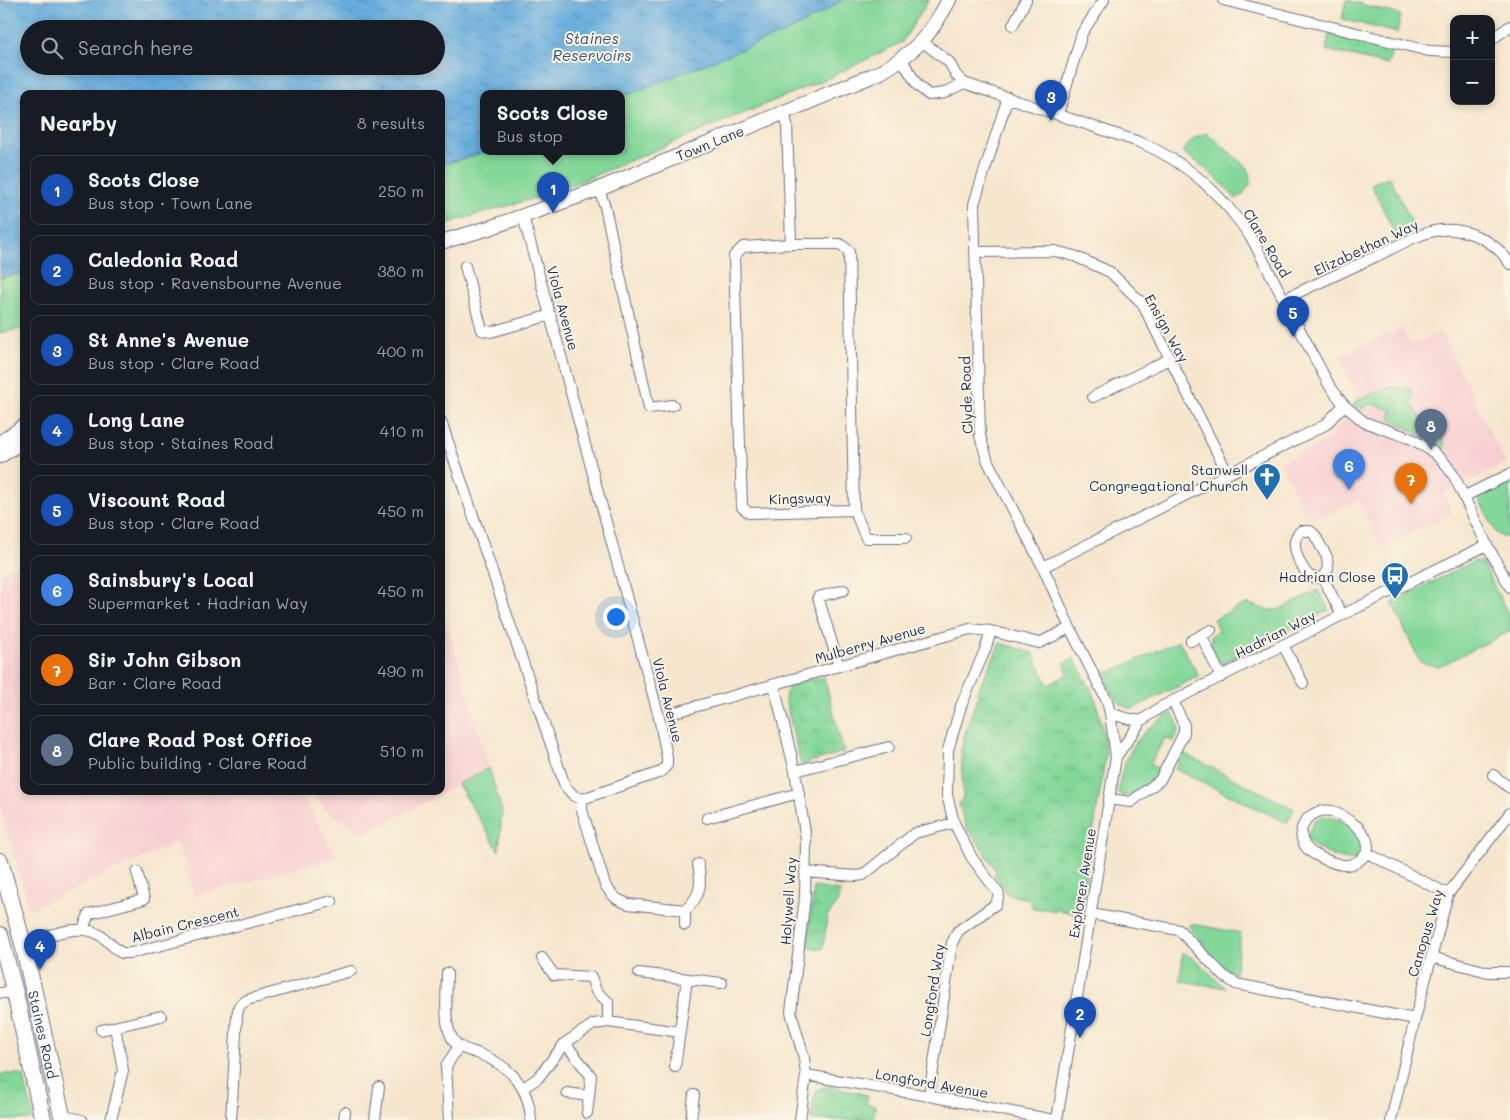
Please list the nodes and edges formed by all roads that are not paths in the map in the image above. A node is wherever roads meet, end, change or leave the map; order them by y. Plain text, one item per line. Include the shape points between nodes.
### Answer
1 (949, 0) edge
2 (1026, 0) edge
3 (1104, 0) edge
4 (1223, 0) edge
5 (1012, 25) dead end
6 (1510, 26) edge
7 (1495, 37) edge
8 (923, 42) junction
9 (1450, 52) edge
10 (902, 60) junction
11 (964, 83) junction
12 (1008, 97) junction
13 (784, 113) junction
14 (1058, 114) junction
15 (598, 189) junction
16 (523, 216) junction
17 (445, 241) edge
18 (791, 244) junction
19 (975, 252) junction
20 (1510, 264) edge
21 (465, 266) dead end
22 (1284, 300) junction
23 (551, 315) junction
24 (1169, 359) junction
25 (1094, 397) dead end
26 (673, 405) dead end
27 (1344, 405) junction
28 (20, 429) edge
29 (445, 433) edge
30 (0, 443) edge
31 (20, 443) edge
32 (0, 456) edge
33 (1228, 474) junction
34 (1510, 474) edge
35 (1465, 496) junction
36 (854, 510) junction
37 (906, 538) dead end
38 (1487, 545) junction
39 (1043, 567) junction
40 (1323, 578) junction
41 (1510, 587) edge
42 (844, 590) dead end
43 (1342, 615) junction
44 (1070, 628) junction
45 (1211, 630) dead end
46 (991, 631) junction
47 (1284, 645) junction
48 (839, 666) junction
49 (1221, 677) junction
50 (1303, 682) dead end
51 (774, 685) junction
52 (1173, 701) junction
53 (676, 712) dead end
54 (1110, 713) junction
55 (1141, 721) junction
56 (889, 747) dead end
57 (1116, 757) junction
58 (795, 771) junction
59 (1493, 775) dead end
60 (1510, 788) edge
61 (799, 793) junction
62 (582, 799) junction
63 (1109, 799) junction
64 (1510, 813) edge
65 (707, 818) dead end
66 (954, 823) junction
67 (1367, 853) junction
68 (0, 861) edge
69 (698, 864) dead end
70 (137, 872) dead end
71 (805, 872) junction
72 (1448, 894) junction
73 (332, 901) dead end
74 (685, 910) junction
75 (1090, 914) junction
76 (685, 925) dead end
77 (83, 929) junction
78 (0, 935) edge
79 (23, 944) junction
80 (1431, 957) junction
81 (542, 958) dead end
82 (351, 971) dead end
83 (1510, 972) edge
84 (639, 973) dead end
85 (447, 974) dead end
86 (687, 979) junction
87 (722, 983) dead end
88 (8, 993) edge
89 (161, 1016) dead end
90 (1414, 1020) junction
91 (608, 1022) junction
92 (115, 1027) junction
93 (101, 1030) dead end
94 (680, 1032) junction
95 (565, 1043) junction
96 (459, 1046) junction
97 (675, 1067) dead end
98 (806, 1075) junction
99 (379, 1087) dead end
100 (523, 1088) junction
101 (567, 1093) dead end
102 (694, 1095) dead end
103 (589, 1096) junction
104 (929, 1096) junction
105 (587, 1113) dead end
106 (63, 1119) edge
107 (43, 1120) edge
108 (82, 1120) edge
109 (111, 1120) edge
110 (231, 1120) edge
111 (375, 1120) edge
112 (449, 1120) edge
113 (531, 1120) edge
114 (691, 1120) edge
115 (800, 1120) edge
116 (1055, 1120) edge
117 (1391, 1120) edge

1 - 8 main road, Town Lane
2 - 5 street
3 - 14 street via 1082,33
4 - 9 street via 1429,51
6 - 7 street
8 - 10 main road, Town Lane
8 - 11 street via 949,62
10 - 11 street via 918,86 929,95 944,93
10 - 13 main road, Town Lane
11 - 12 street, Clare Road
12 - 14 street, Clare Road
12 - 19 street, Clyde Road via 974,204
13 - 15 main road, Town Lane
13 - 18 street
14 - 22 street, Clare Road via 1154,148 1199,177 1239,220
15 - 16 main road, Town Lane
15 - 26 street via 605,207 648,408
16 - 17 main road, Town Lane
16 - 23 street, Viola Avenue
18 - 36 street, Kingsway via 840,244 849,251
18 - 36 street, Kingsway via 743,247 734,256 742,507 749,513
19 - 24 street, Ensign Way via 1055,251 1110,272 1142,304
19 - 39 street, Clyde Road via 980,436 988,462
20 - 22 street, Elizabethan Way via 1497,248 1480,237 1440,230 1404,243
21 - 23 street via 482,330 491,332
22 - 27 street, Clare Road via 1329,385
23 - 62 street, Viola Avenue via 667,757 667,765 661,772
24 - 25 street
24 - 33 street, Ensign Way
27 - 33 street via 1325,425
27 - 35 street, Clare Road via 1364,422 1412,439 1433,452 1444,462
28 - 30 main road
29 - 62 street via 564,786
31 - 32 main road
33 - 39 street
34 - 35 street
35 - 38 street, Clare Road
36 - 37 street via 866,538
38 - 41 street, Clare Road
38 - 43 street, Hadrian Way
39 - 44 street, Clyde Road
40 - 40 street via 1328,568 1326,557 1313,532 1301,531 1294,541 1297,554 1308,575
40 - 43 street
42 - 48 street via 818,597
43 - 47 street, Hadrian Way
44 - 46 street, Mulberry Avenue via 1039,642
44 - 54 street, Clyde Road
45 - 49 street via 1196,638
46 - 48 street, Mulberry Avenue via 970,629
46 - 66 street, Longford Way via 961,706 948,750 947,796
47 - 49 street, Hadrian Way
47 - 50 street
48 - 51 street, Mulberry Avenue
49 - 52 street, Hadrian Way
51 - 53 street, Mulberry Avenue
51 - 58 street, Holywell Way
52 - 55 street, Hadrian Way
52 - 63 street via 1184,725 1184,733 1160,780 1131,802
54 - 55 street
54 - 57 street, Clyde Road
55 - 57 street, Hadrian Way
56 - 58 street
57 - 63 street, Explorer Avenue
58 - 61 street, Holywell Way
59 - 60 street
61 - 65 street
61 - 71 street, Holywell Way via 806,839
62 - 74 street via 582,810 602,876 611,893 628,904
63 - 75 street, Explorer Avenue
64 - 72 street, Canopus Way
66 - 71 street via 915,833 863,875
66 - 104 street, Longford Way via 972,858 999,894 996,904 958,931 952,943
67 - 67 street via 1347,865 1313,853 1302,838 1305,821 1316,812 1332,811 1361,830 1367,842
67 - 72 street
68 - 79 highway, Staines Road
69 - 74 street via 701,879 698,896
70 - 77 street via 144,899 89,914
71 - 98 street, Holywell Way via 791,1012
72 - 80 street, Canopus Way
73 - 77 street, Albain Crescent via 131,953 122,953 97,933
74 - 76 street
75 - 90 street via 1179,930 1236,984
75 - 116 street, Explorer Avenue
77 - 79 street
78 - 88 highway, Staines Road
79 - 106 highway, Staines Road
80 - 83 street via 1488,972
80 - 90 street, Canopus Way
81 - 91 street via 554,975 591,977 596,991 608,1002
82 - 110 street via 247,1000 240,1006
84 - 86 street
85 - 96 street via 447,1027
86 - 87 street
86 - 94 street
88 - 107 highway, Staines Road
89 - 92 street
90 - 117 street, Canopus Way
91 - 94 street
91 - 95 street via 594,1024
92 - 93 street
92 - 109 street via 123,1070
94 - 97 street
95 - 100 street via 538,1078
95 - 103 street via 591,1076
96 - 100 street via 497,1062
96 - 112 street via 446,1066
98 - 104 street, Longford Avenue
98 - 115 street, Holywell Way
99 - 111 street
100 - 113 street via 531,1109
101 - 103 street
102 - 114 street
103 - 105 street
104 - 116 street, Longford Avenue
106 - 108 street

